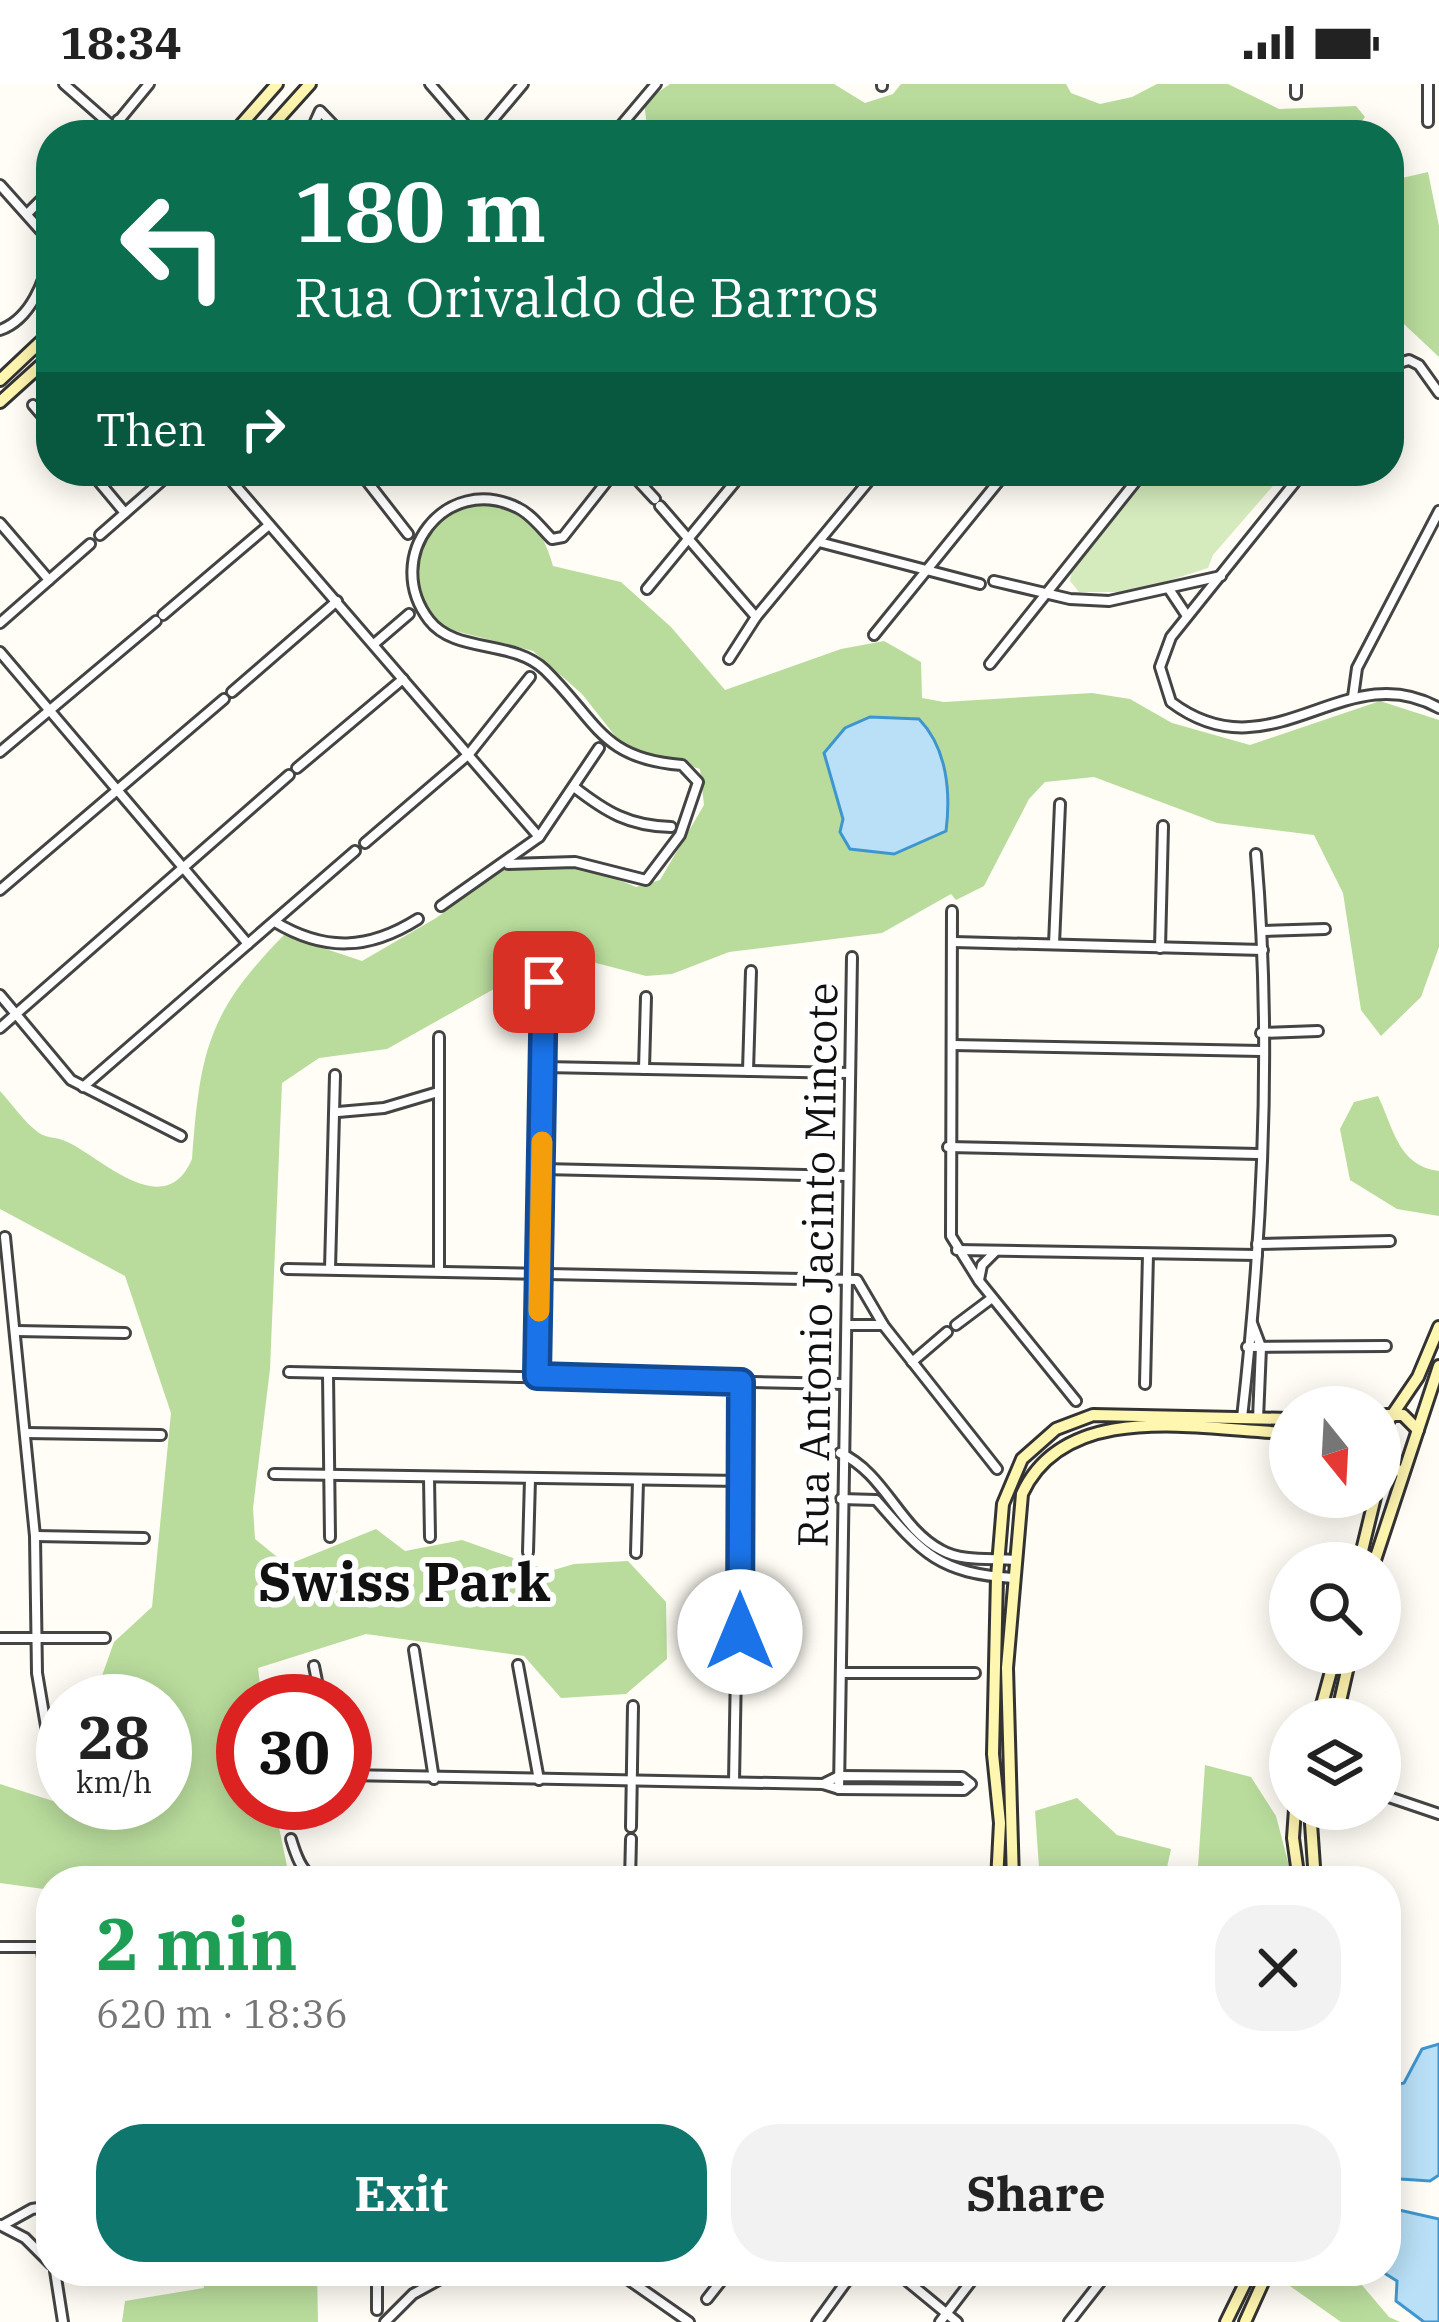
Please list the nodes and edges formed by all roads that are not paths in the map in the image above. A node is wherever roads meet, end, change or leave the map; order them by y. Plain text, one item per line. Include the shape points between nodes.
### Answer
1 (64, 84) edge
2 (149, 84) edge
3 (278, 84) edge
4 (310, 84) edge
5 (430, 84) edge
6 (524, 84) edge
7 (656, 84) edge
8 (1428, 84) edge
9 (101, 120) edge
10 (119, 120) edge
11 (246, 120) edge
12 (278, 120) edge
13 (463, 120) edge
14 (491, 120) edge
15 (626, 120) edge
16 (1428, 122) dead end
17 (0, 185) edge
18 (36, 205) edge
19 (28, 213) junction
20 (36, 224) edge
21 (36, 285) edge
22 (0, 330) edge
23 (36, 346) edge
24 (1404, 362) edge
25 (36, 370) edge
26 (0, 380) edge
27 (1439, 393) edge
28 (0, 402) edge
29 (33, 405) dead end
30 (36, 408) edge
31 (102, 486) edge
32 (156, 486) edge
33 (236, 486) edge
34 (372, 486) edge
35 (603, 486) edge
36 (642, 486) edge
37 (732, 486) edge
38 (865, 486) edge
39 (995, 486) edge
40 (1132, 486) edge
41 (1292, 486) edge
42 (1439, 511) edge
43 (125, 513) junction
44 (0, 523) edge
45 (268, 525) junction
46 (408, 534) dead end
47 (100, 535) dead end
48 (688, 542) junction
49 (819, 542) junction
50 (90, 544) dead end
51 (924, 573) junction
52 (1221, 576) junction
53 (49, 580) junction
54 (994, 581) dead end
55 (980, 584) dead end
56 (1168, 588) junction
57 (646, 589) dead end
58 (1046, 593) junction
59 (337, 601) junction
60 (409, 614) dead end
61 (756, 617) junction
62 (1187, 617) junction
63 (0, 623) edge
64 (874, 635) dead end
65 (374, 644) junction
66 (0, 652) edge
67 (729, 659) dead end
68 (990, 664) dead end
69 (530, 677) dead end
70 (403, 679) junction
71 (1353, 698) junction
72 (1439, 708) edge
73 (50, 713) junction
74 (598, 748) dead end
75 (0, 752) edge
76 (469, 754) junction
77 (574, 787) junction
78 (115, 789) junction
79 (1060, 804) dead end
80 (1162, 826) dead end
81 (671, 827) dead end
82 (539, 837) junction
83 (365, 843) dead end
84 (356, 851) dead end
85 (1256, 854) dead end
86 (508, 864) junction
87 (184, 867) junction
88 (0, 890) edge
89 (441, 906) dead end
90 (952, 911) dead end
91 (418, 919) dead end
92 (275, 922) junction
93 (1325, 929) dead end
94 (1262, 931) junction
95 (954, 942) junction
96 (248, 944) junction
97 (1054, 944) junction
98 (1160, 948) junction
99 (1263, 950) junction
100 (852, 957) dead end
101 (751, 971) dead end
102 (544, 982) dead end
103 (0, 994) edge
104 (646, 997) dead end
105 (17, 1014) junction
106 (0, 1028) edge
107 (1318, 1031) dead end
108 (1261, 1033) junction
109 (439, 1037) dead end
110 (952, 1045) junction
111 (1261, 1051) junction
112 (543, 1067) junction
113 (644, 1069) junction
114 (748, 1070) junction
115 (848, 1072) junction
116 (334, 1076) dead end
117 (83, 1088) junction
118 (438, 1092) junction
119 (338, 1112) junction
120 (181, 1136) dead end
121 (948, 1147) junction
122 (1258, 1154) junction
123 (542, 1169) junction
124 (847, 1176) junction
125 (5, 1238) dead end
126 (1390, 1241) dead end
127 (1257, 1244) junction
128 (956, 1250) junction
129 (996, 1251) junction
130 (1148, 1254) junction
131 (1257, 1255) junction
132 (287, 1269) dead end
133 (330, 1269) junction
134 (439, 1271) junction
135 (541, 1274) junction
136 (847, 1278) junction
137 (979, 1281) junction
138 (6, 1298) edge
139 (992, 1298) junction
140 (848, 1303) junction
141 (872, 1304) junction
142 (1251, 1322) junction
143 (848, 1325) junction
144 (884, 1326) junction
145 (1439, 1327) edge
146 (16, 1331) junction
147 (124, 1333) dead end
148 (1386, 1346) dead end
149 (1247, 1347) junction
150 (1261, 1347) junction
151 (912, 1362) junction
152 (1439, 1366) edge
153 (289, 1372) dead end
154 (328, 1374) junction
155 (537, 1376) junction
156 (741, 1382) junction
157 (843, 1384) junction
158 (1145, 1384) dead end
159 (1076, 1401) dead end
160 (1401, 1401) edge
161 (1401, 1417) edge
162 (1242, 1418) junction
163 (1258, 1419) junction
164 (1269, 1419) edge
165 (1418, 1430) junction
166 (1269, 1432) edge
167 (24, 1433) junction
168 (161, 1435) dead end
169 (840, 1453) junction
170 (997, 1468) dead end
171 (1402, 1471) joint
172 (274, 1474) dead end
173 (332, 1474) junction
174 (429, 1478) junction
175 (530, 1479) junction
176 (638, 1480) junction
177 (740, 1481) junction
178 (841, 1499) junction
179 (35, 1537) junction
180 (330, 1537) dead end
181 (430, 1537) dead end
182 (144, 1538) dead end
183 (1381, 1542) edge
184 (528, 1552) dead end
185 (636, 1553) dead end
186 (999, 1559) junction
187 (1015, 1560) junction
188 (998, 1577) junction
189 (1013, 1578) junction
190 (0, 1637) edge
191 (38, 1638) junction
192 (105, 1638) dead end
193 (414, 1650) dead end
194 (518, 1665) dead end
195 (314, 1666) dead end
196 (842, 1673) junction
197 (975, 1673) dead end
198 (40, 1674) edge
199 (315, 1674) edge
200 (633, 1706) dead end
201 (372, 1776) edge
202 (839, 1776) junction
203 (434, 1779) junction
204 (538, 1780) junction
205 (632, 1782) junction
206 (734, 1782) junction
207 (823, 1784) junction
208 (839, 1790) junction
209 (1401, 1801) edge
210 (1439, 1814) edge
211 (631, 1827) dead end
212 (1293, 1830) edge
213 (1311, 1830) edge
214 (291, 1839) dead end
215 (631, 1839) dead end
216 (300, 1866) edge
217 (630, 1866) edge
218 (998, 1866) edge
219 (1013, 1866) edge
220 (1297, 1866) edge
221 (1314, 1866) edge
222 (0, 1947) edge
223 (36, 1947) edge
224 (36, 2208) edge
225 (1, 2225) edge
226 (36, 2248) edge
227 (56, 2286) edge
228 (377, 2286) edge
229 (428, 2286) edge
230 (637, 2286) edge
231 (717, 2286) edge
232 (843, 2286) edge
233 (910, 2286) edge
234 (968, 2286) edge
235 (1097, 2286) edge
236 (1244, 2286) edge
237 (1261, 2286) edge
238 (707, 2299) dead end
239 (377, 2310) dead end
240 (943, 2318) edge
241 (63, 2322) edge
242 (385, 2322) edge
243 (689, 2322) edge
244 (817, 2322) edge
245 (957, 2322) edge
246 (1069, 2322) edge
247 (1226, 2322) edge
248 (1245, 2322) edge

1 - 9 street
2 - 10 street
3 - 11 street
4 - 12 street
5 - 13 street
6 - 14 street
7 - 15 street
8 - 16 street
17 - 19 street
18 - 19 street
19 - 20 street
21 - 22 street via 17,323
23 - 26 street
24 - 27 street via 1419,364
25 - 28 street
29 - 30 street
31 - 43 street
32 - 43 street
33 - 45 street
34 - 46 street
35 - 86 street via 563,537 552,539 521,508 487,499 433,516 413,547 418,604 447,637 539,664 617,751 682,765 698,782 680,835 646,880 575,862
36 - 48 street
37 - 48 street
38 - 49 street
39 - 51 street
40 - 58 street
41 - 52 street
42 - 71 street via 1357,668
43 - 47 street
44 - 53 street
45 - 59 street
45 - 73 street
48 - 57 street
48 - 61 street
49 - 51 street
49 - 61 street
50 - 53 street
51 - 55 street
51 - 64 street
52 - 56 street
52 - 62 street
53 - 63 street
54 - 58 street
56 - 58 street via 1109,602
56 - 62 street
58 - 68 street
59 - 65 street
59 - 78 street
60 - 65 street
61 - 67 street
62 - 71 street via 1160,667 1181,710 1248,731
65 - 70 street
66 - 73 street
69 - 76 street
70 - 76 street
70 - 87 street
71 - 72 street via 1406,693
73 - 75 street
73 - 78 street
74 - 77 street
76 - 82 street
76 - 83 street
77 - 81 street via 611,815
77 - 82 street
78 - 87 street
78 - 88 street
79 - 97 street
80 - 98 street
82 - 86 street
84 - 92 street
85 - 94 street
86 - 89 street
87 - 96 street
87 - 105 street
90 - 95 street
91 - 92 street via 376,940 338,946
92 - 96 street
93 - 94 street
94 - 99 street
95 - 97 street
95 - 110 street
96 - 117 street
97 - 98 street
98 - 99 street
99 - 108 street
100 - 115 street, Rua Antonio Jacinto Mincote
101 - 114 street
102 - 112 street
103 - 105 street
104 - 113 street
105 - 106 street
105 - 117 street
107 - 108 street
108 - 111 street
109 - 118 street
110 - 111 street
110 - 121 street
111 - 122 street
112 - 113 street
112 - 123 street
113 - 114 street
114 - 115 street
115 - 124 street, Rua Antonio Jacinto Mincote
116 - 119 street
117 - 120 street
118 - 119 street
118 - 134 street
119 - 133 street
121 - 122 street
121 - 128 street
122 - 127 street
123 - 124 street
123 - 135 street
124 - 136 street, Rua Antonio Jacinto Mincote
125 - 138 street
126 - 127 street
127 - 131 street
128 - 129 street
128 - 137 street
129 - 130 street
129 - 137 street
130 - 131 street
130 - 158 street
131 - 142 street
132 - 133 street
133 - 134 street
134 - 135 street
135 - 136 street
135 - 155 street
136 - 140 street, Rua Antonio Jacinto Mincote
136 - 141 street via 861,1282
137 - 139 street
138 - 146 street
139 - 151 street
139 - 159 street
140 - 141 street
140 - 143 street, Rua Antonio Jacinto Mincote
141 - 144 street
142 - 149 street
142 - 150 street
143 - 144 street
143 - 157 street, Rua Antonio Jacinto Mincote
144 - 151 street
145 - 160 street
146 - 147 street
146 - 167 street
148 - 150 street
149 - 150 street
149 - 162 street
150 - 163 street
151 - 170 street
152 - 165 street
153 - 154 street
154 - 155 street
154 - 173 street
155 - 156 street
156 - 157 street
156 - 177 street
157 - 169 street, Rua Antonio Jacinto Mincote
161 - 165 street
162 - 163 street
162 - 186 street via 1117,1413 1056,1429 1009,1481
163 - 164 street
165 - 171 street
166 - 187 street via 1120,1428 1073,1438 1033,1471 1022,1494
167 - 168 street
167 - 179 street
169 - 178 street, Rua Antonio Jacinto Mincote
169 - 186 street via 859,1462 941,1550
171 - 183 street
172 - 173 street
173 - 174 street
173 - 180 street
174 - 175 street
174 - 181 street
175 - 176 street
175 - 184 street
176 - 177 street
176 - 185 street
177 - 206 street
178 - 188 street via 876,1500 917,1548 949,1569
178 - 196 street, Rua Antonio Jacinto Mincote
179 - 182 street
179 - 191 street
186 - 187 street
186 - 188 street
187 - 189 street
188 - 189 street
188 - 218 street
189 - 219 street
190 - 191 street
191 - 192 street
191 - 198 street
193 - 203 street
194 - 204 street
195 - 199 street
196 - 197 street
196 - 202 street, Rua Antonio Jacinto Mincote
200 - 205 street
201 - 203 street
202 - 207 street
202 - 208 street, Rua Antonio Jacinto Mincote
202 - 208 street via 962,1777 971,1784
203 - 204 street
204 - 205 street
205 - 206 street
205 - 211 street
206 - 207 street
207 - 208 street
209 - 210 street
212 - 220 street
213 - 221 street
214 - 216 street
215 - 217 street
222 - 223 street
224 - 225 street
225 - 226 street
227 - 241 street
228 - 239 street
229 - 242 street
230 - 243 street
231 - 238 street
232 - 244 street
233 - 240 street
234 - 240 street
235 - 246 street
236 - 247 street
237 - 248 street
240 - 245 street

